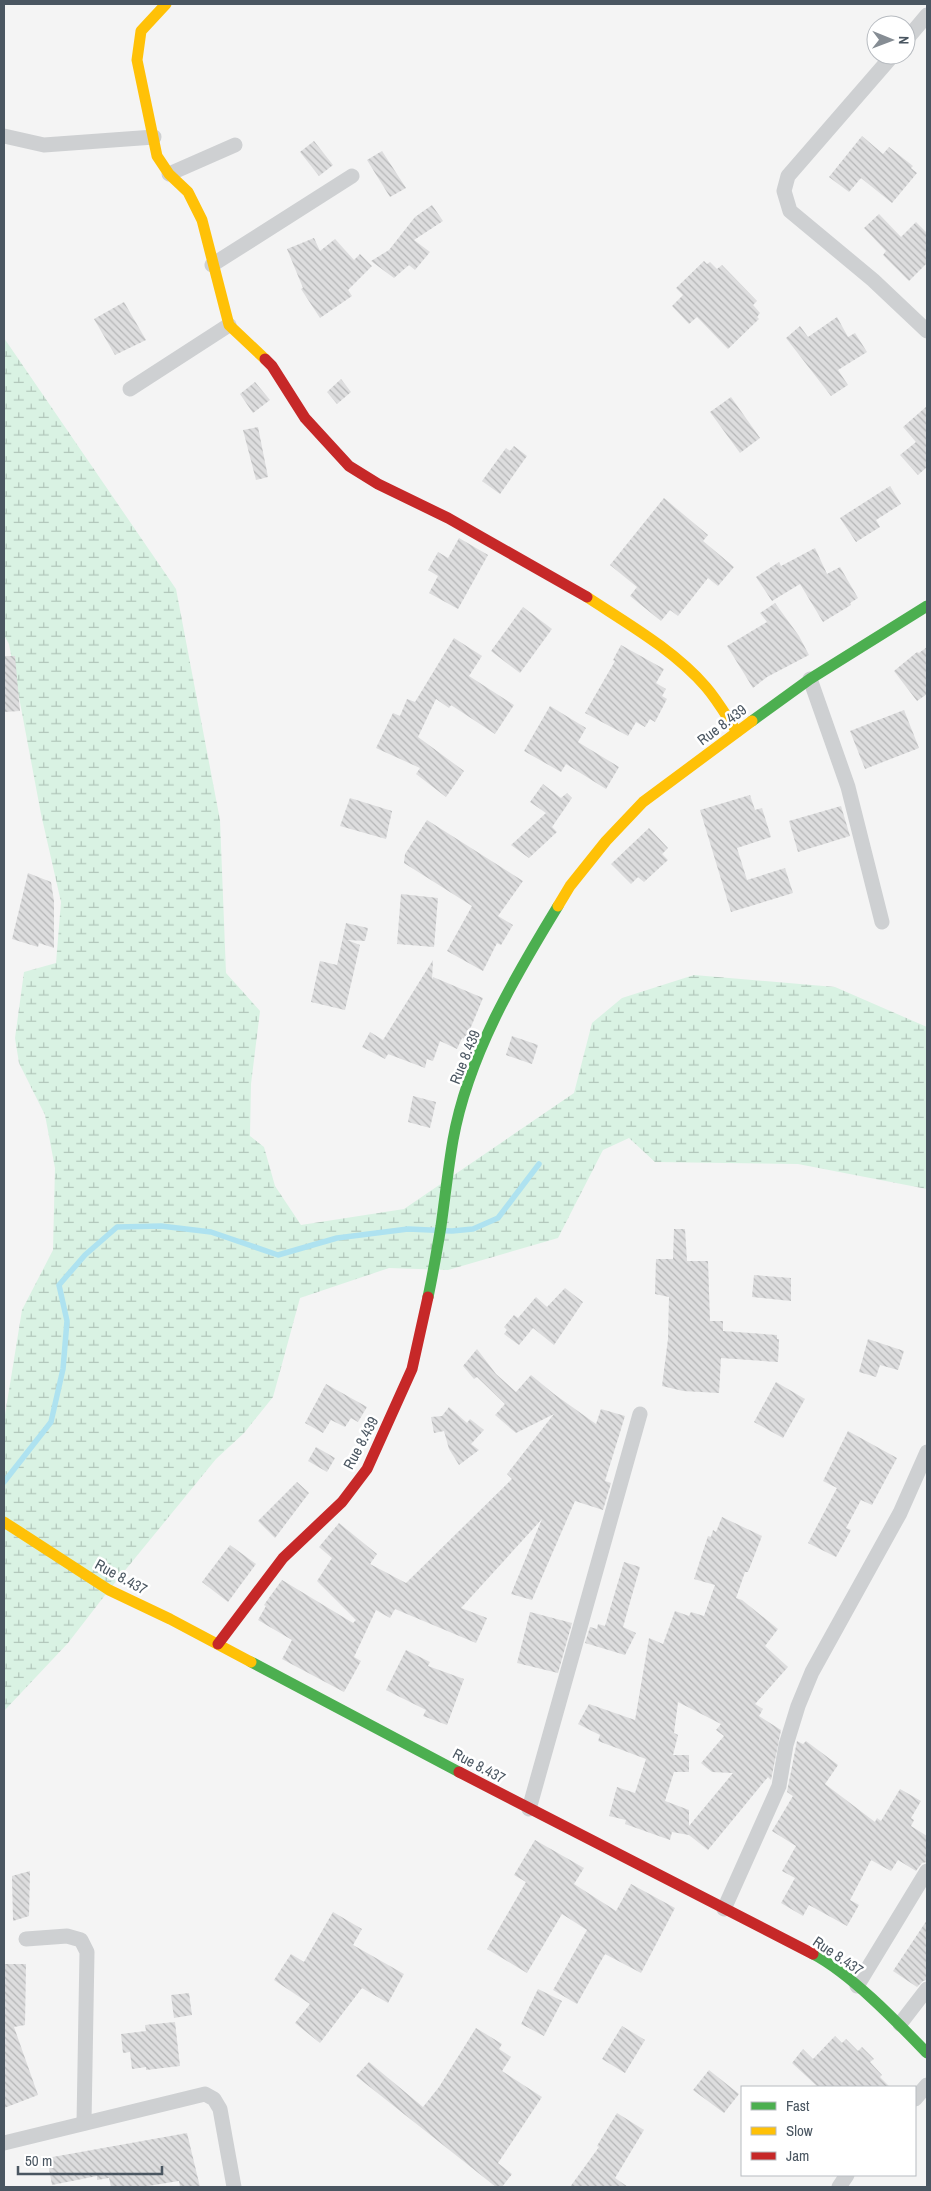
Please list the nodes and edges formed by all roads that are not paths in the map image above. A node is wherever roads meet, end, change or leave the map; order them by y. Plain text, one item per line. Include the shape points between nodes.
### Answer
1 (166, 4) edge
2 (927, 15) edge
3 (916, 28) edge
4 (884, 65) edge
5 (4, 136) edge
6 (154, 137) junction
7 (235, 145) dead end
8 (169, 174) junction
9 (352, 176) dead end
10 (212, 265) junction
11 (229, 325) junction
12 (927, 331) edge
13 (130, 389) dead end
14 (927, 606) edge
15 (810, 679) junction
16 (738, 732) junction
17 (882, 922) dead end
18 (640, 1414) dead end
19 (927, 1452) edge
20 (4, 1522) edge
21 (218, 1644) junction
22 (529, 1809) junction
23 (927, 1871) edge
24 (724, 1909) junction
25 (26, 1939) dead end
26 (857, 1986) junction
27 (927, 1988) edge
28 (900, 2024) junction
29 (927, 2053) edge
30 (927, 2085) edge
31 (916, 2098) edge
32 (84, 2122) junction
33 (4, 2143) edge
34 (846, 2176) edge
35 (234, 2187) edge
36 (840, 2187) edge

1 - 6 street via 141,31 137,60
2 - 3 street
4 - 12 street via 788,176 784,191 790,211 873,280
5 - 6 street via 44,146
6 - 8 street via 157,156
7 - 8 street
8 - 10 street via 188,192 202,220
9 - 10 street
10 - 11 street
11 - 13 street
11 - 16 street via 272,366 305,418 349,466 504,549 640,631 707,688
14 - 15 street, Rue 8.439
15 - 16 street, Rue 8.439
15 - 17 street via 848,787
16 - 21 street, Rue 8.439 via 643,802 570,886 531,950 484,1042 470,1078 453,1139 424,1322 412,1369 367,1469 342,1502 283,1558
18 - 22 street
19 - 24 street via 900,1513 812,1672 786,1745 779,1786
20 - 21 street, Rue 8.437 via 109,1590
21 - 22 street, Rue 8.437
22 - 24 street, Rue 8.437
23 - 26 street
24 - 26 street, Rue 8.437 via 822,1959
25 - 32 street via 67,1936 81,1940 87,1952
26 - 28 street, Rue 8.437
27 - 28 street
28 - 29 street, Rue 8.437
30 - 31 street
32 - 33 street
32 - 35 street via 205,2094 220,2108
34 - 36 street

